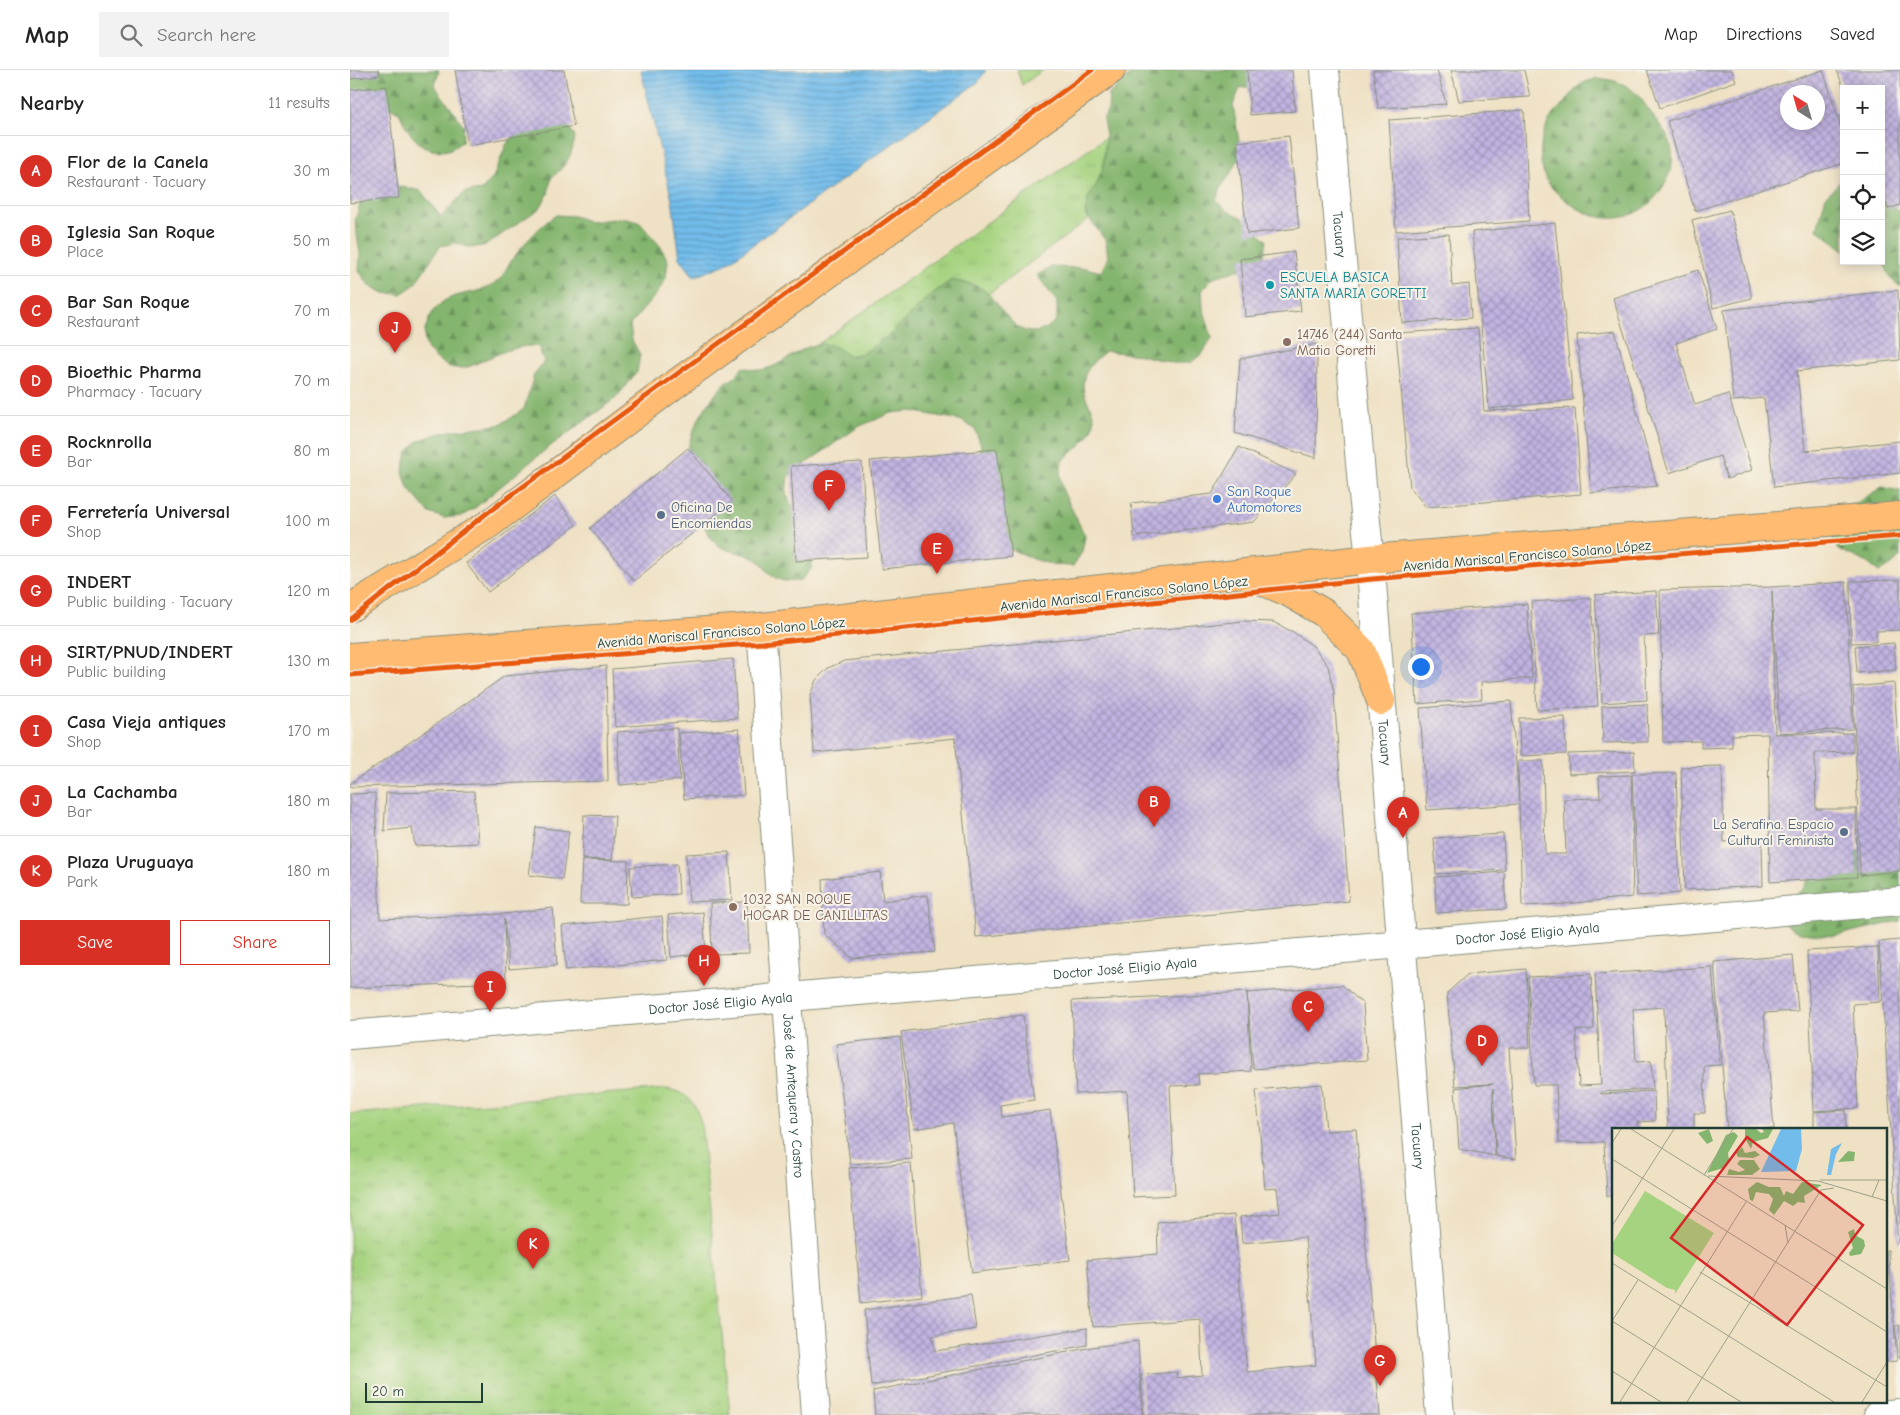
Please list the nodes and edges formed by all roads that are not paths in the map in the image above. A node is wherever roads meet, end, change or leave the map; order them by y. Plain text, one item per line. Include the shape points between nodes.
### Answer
1 (1325, 70) edge
2 (1100, 78) edge
3 (1900, 516) edge
4 (1370, 559) junction
5 (1243, 573) junction
6 (350, 608) edge
7 (761, 627) junction
8 (350, 658) edge
9 (1382, 701) junction
10 (1900, 901) edge
11 (1401, 943) junction
12 (787, 997) junction
13 (350, 1035) edge
14 (1900, 1413) edge
15 (816, 1415) edge
16 (1440, 1415) edge
17 (1878, 1415) edge

1 - 4 street, Tacuary
2 - 6 main road via 678,382 489,524
3 - 4 main road, Avenida Mariscal Francisco Solano López
4 - 5 main road, Avenida Mariscal Francisco Solano López
4 - 9 street, Tacuary
5 - 7 main road, Avenida Mariscal Francisco Solano López
5 - 9 main road via 1288,592 1324,613 1361,650
7 - 8 main road, Avenida Mariscal Francisco Solano López
7 - 12 street, José de Antequera y Castro
9 - 11 street, Tacuary
10 - 11 street, Doctor José Eligio Ayala
11 - 12 street, Doctor José Eligio Ayala
11 - 16 street, Tacuary
12 - 13 street, Doctor José Eligio Ayala
12 - 15 street, José de Antequera y Castro
14 - 17 street

